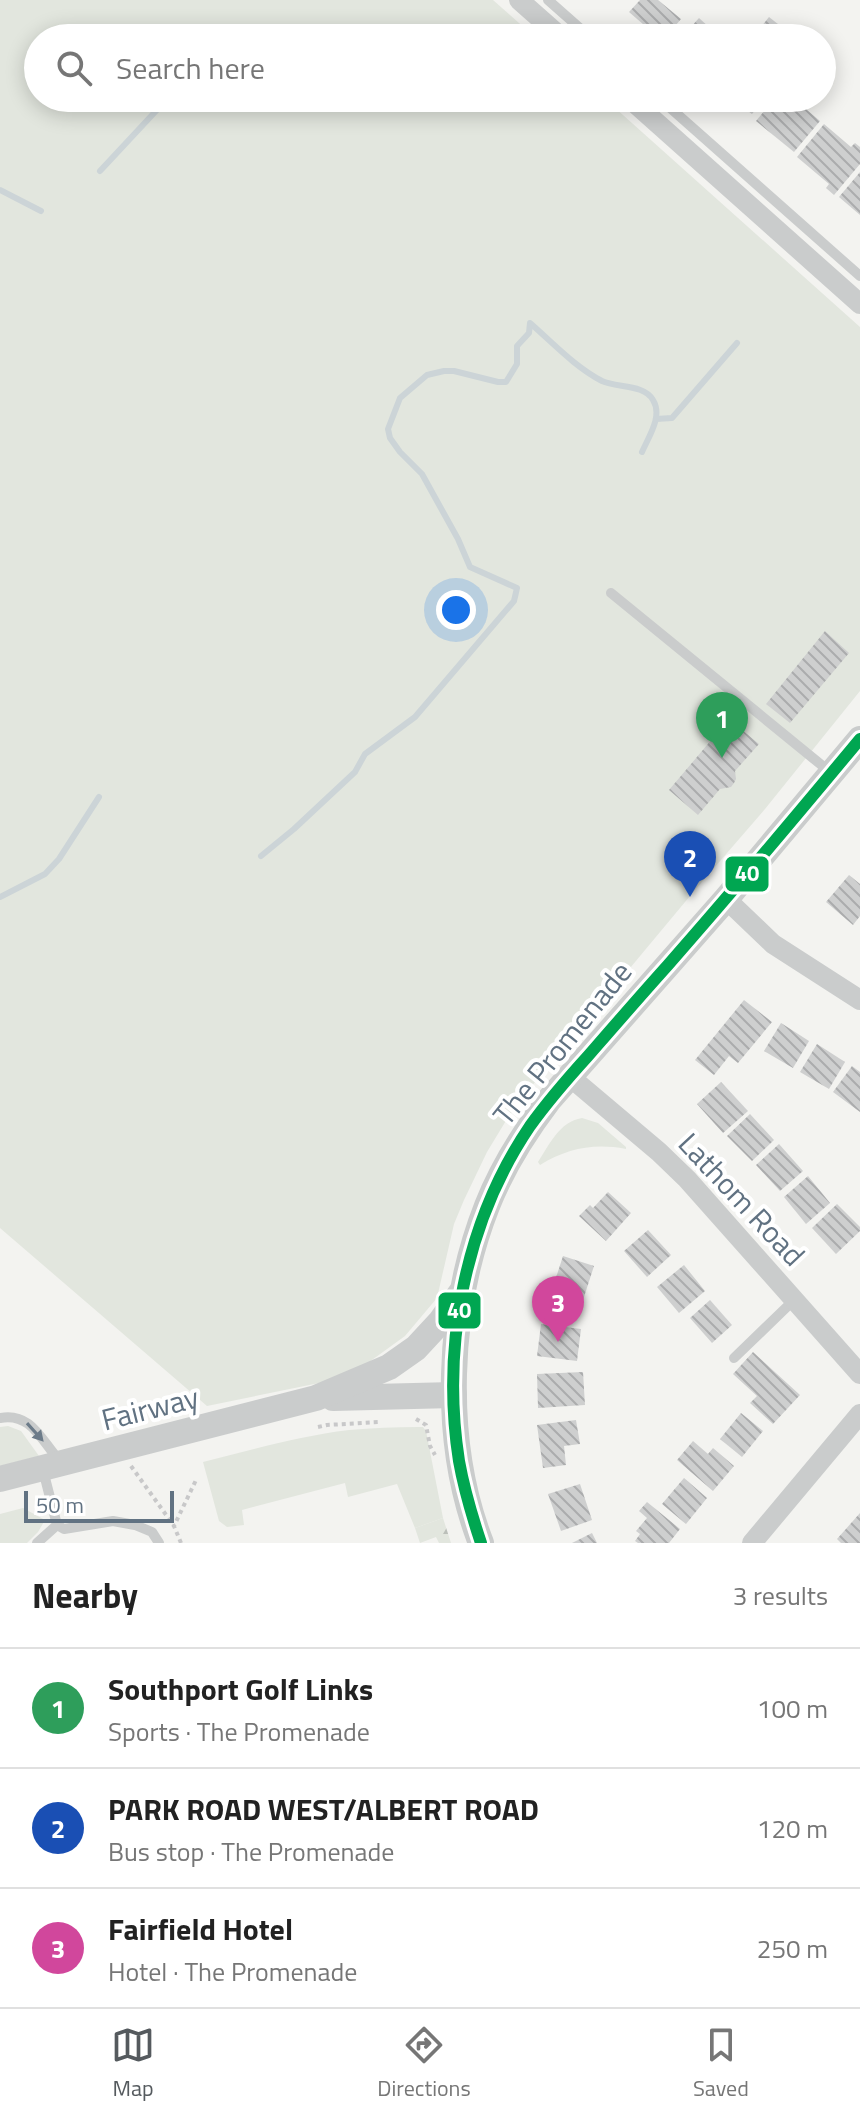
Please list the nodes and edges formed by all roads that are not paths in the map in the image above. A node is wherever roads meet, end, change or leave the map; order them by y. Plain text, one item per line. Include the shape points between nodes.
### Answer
1 (519, 0) edge
2 (548, 0) edge
3 (546, 24) edge
4 (575, 24) edge
5 (645, 112) edge
6 (675, 112) edge
7 (860, 276) edge
8 (860, 304) edge
9 (611, 593) dead end
10 (860, 739) edge
11 (830, 772) junction
12 (726, 899) junction
13 (860, 1000) edge
14 (569, 1076) junction
15 (463, 1290) junction
16 (794, 1300) junction
17 (734, 1358) dead end
18 (860, 1374) edge
19 (454, 1395) junction
20 (316, 1398) junction
21 (860, 1414) edge
22 (0, 1418) edge
23 (53, 1466) junction
24 (0, 1479) edge
25 (57, 1525) junction
26 (37, 1543) edge
27 (159, 1543) edge
28 (481, 1543) edge
29 (752, 1543) edge

1 - 3 street
2 - 4 lane
5 - 8 street
6 - 7 lane
9 - 11 lane
10 - 11 street, The Promenade
11 - 12 street, The Promenade
12 - 13 street via 773,944
12 - 14 street, The Promenade
14 - 15 street, The Promenade via 504,1169 478,1230
14 - 16 street, Lathom Road via 687,1179
15 - 19 street, The Promenade
15 - 20 street, Fairway via 416,1348 384,1371
16 - 17 lane
16 - 18 street, Lathom Road
19 - 20 street, Fairway
19 - 28 street, The Promenade via 458,1450
20 - 23 street, Fairway
21 - 29 street
22 -> 23 lane via 19,1417 31,1426
23 - 24 street, Fairway
23 - 25 lane
25 - 26 lane
25 - 27 lane via 64,1529 113,1521 152,1532

